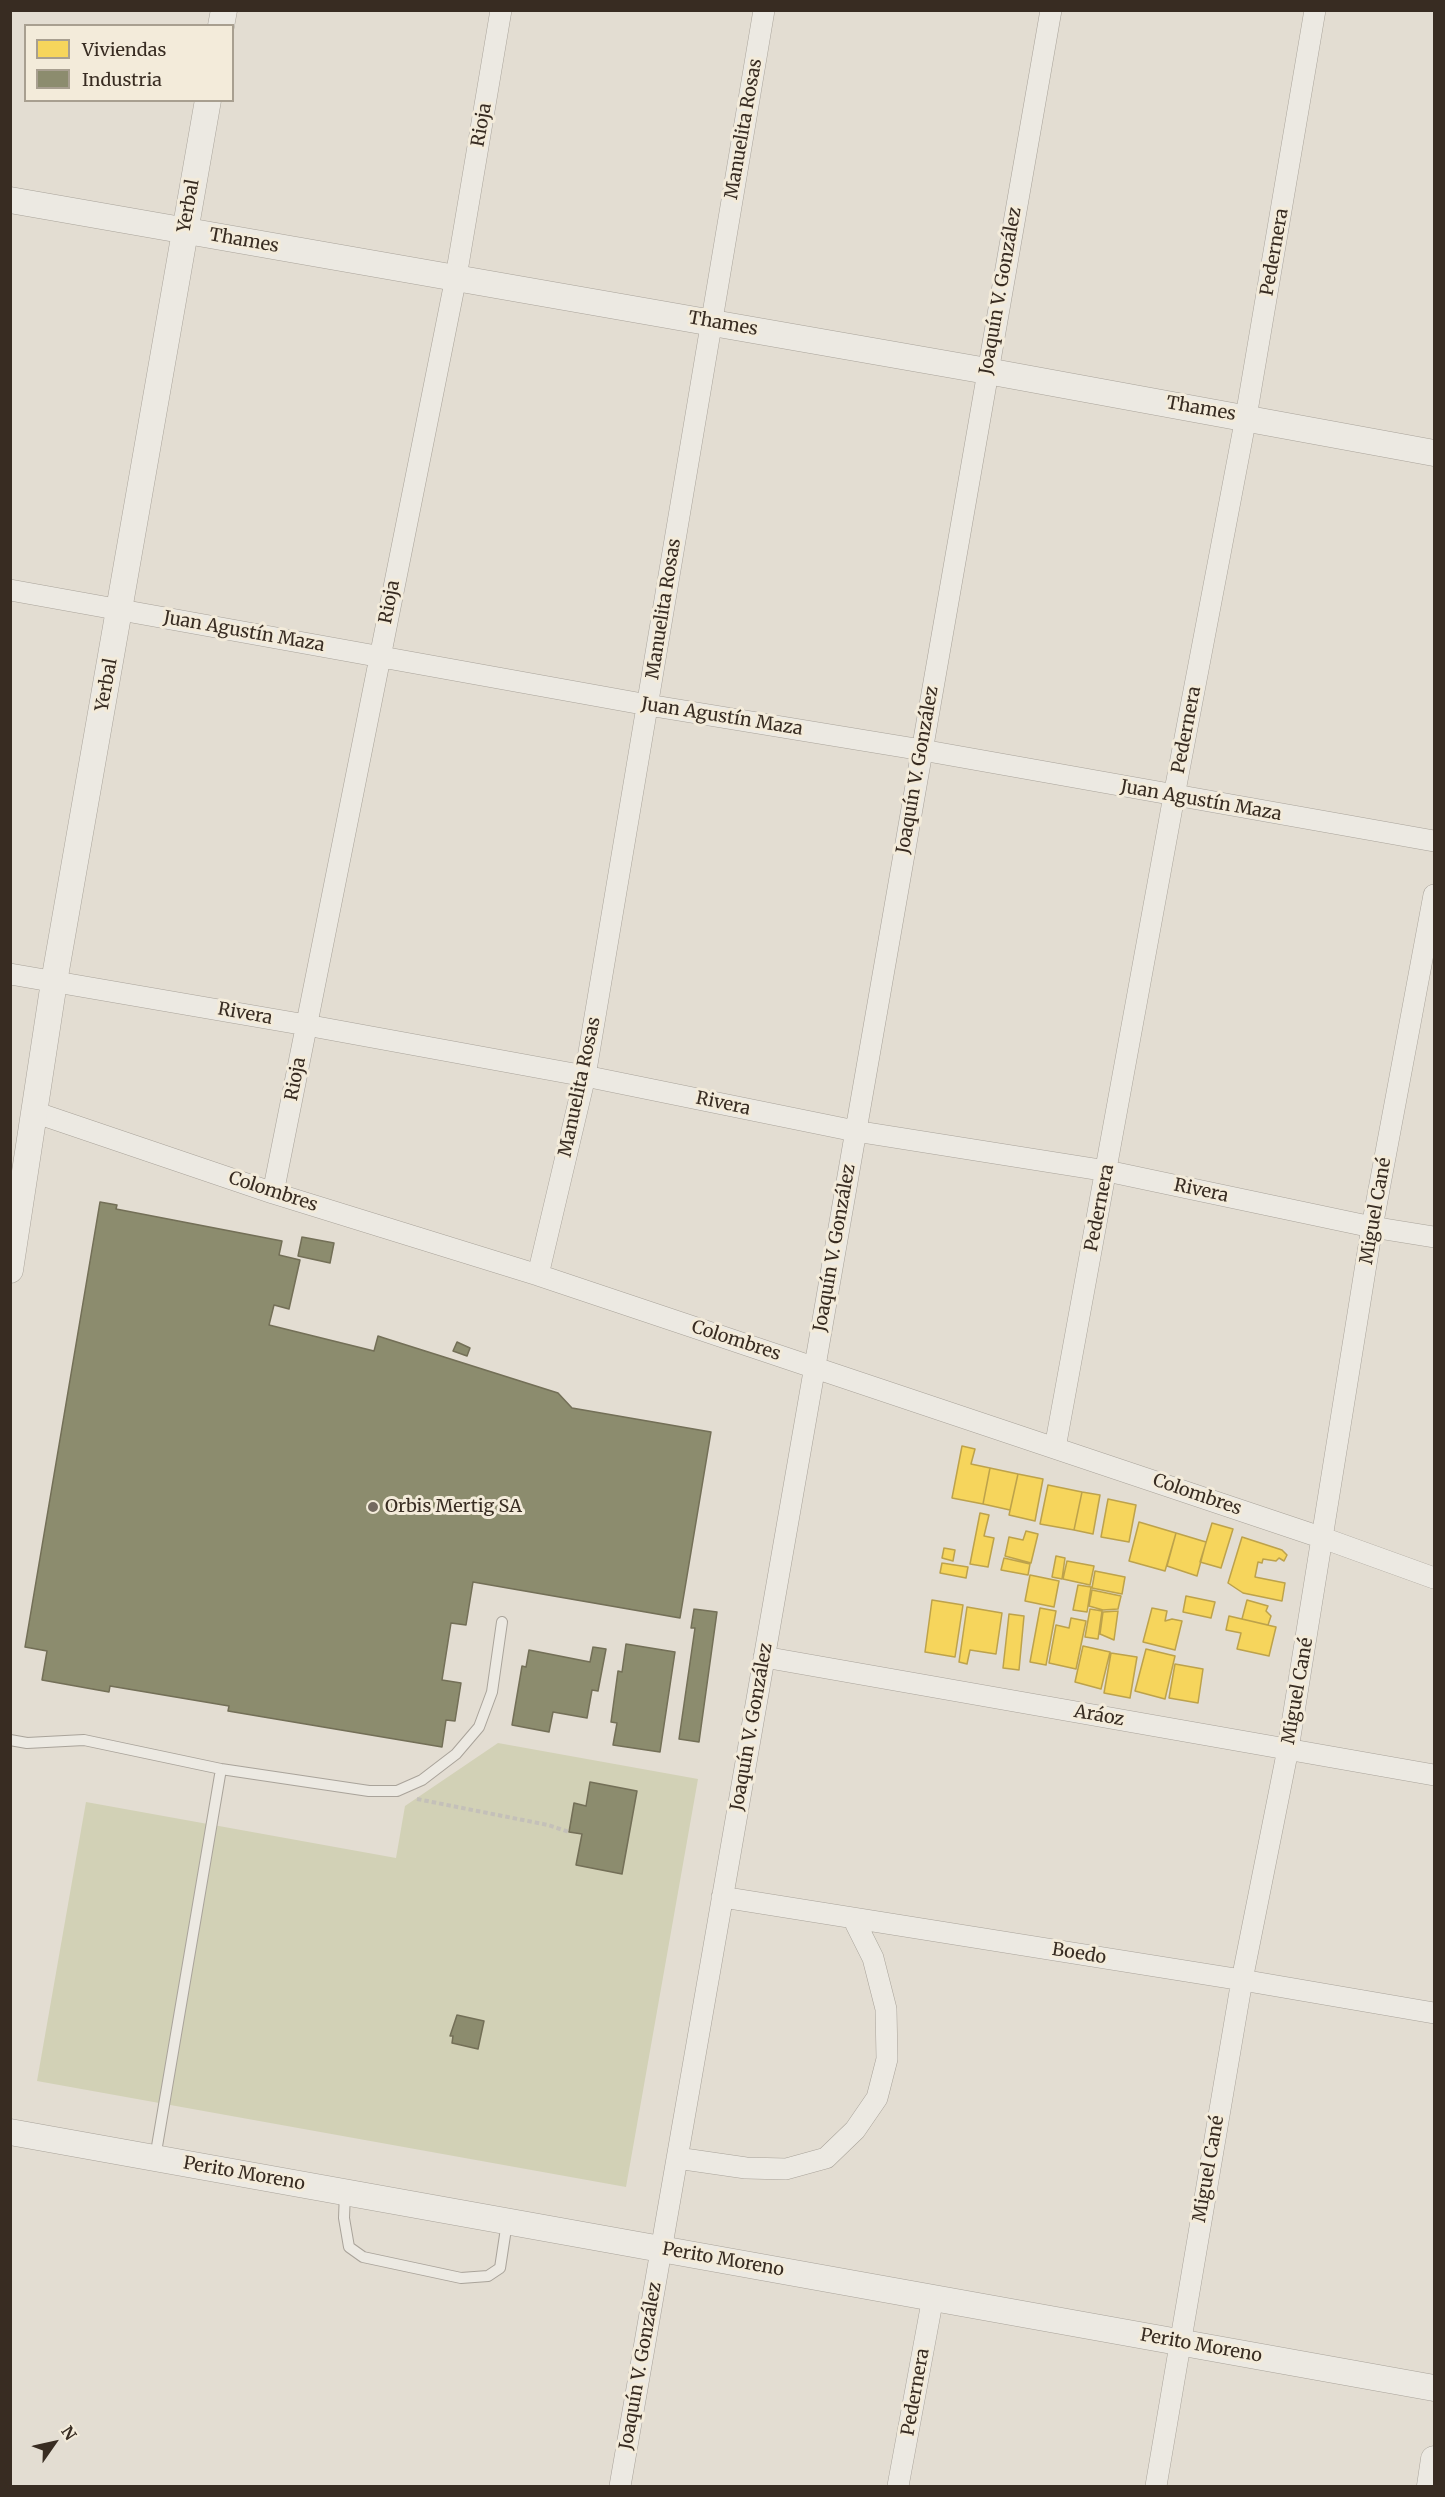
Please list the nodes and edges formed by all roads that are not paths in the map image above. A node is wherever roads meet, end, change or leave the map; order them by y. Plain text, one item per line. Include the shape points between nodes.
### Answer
1 (501, 10) edge
2 (764, 10) edge
3 (1051, 10) edge
4 (1316, 10) edge
5 (208, 102) edge
6 (10, 200) edge
7 (184, 231) junction
8 (456, 277) junction
9 (711, 322) junction
10 (987, 371) junction
11 (1246, 417) junction
12 (1434, 453) edge
13 (10, 590) edge
14 (120, 609) junction
15 (379, 657) junction
16 (648, 705) junction
17 (922, 750) junction
18 (1174, 796) junction
19 (1434, 841) edge
20 (1434, 895) edge
21 (10, 974) edge
22 (54, 982) junction
23 (306, 1025) junction
24 (585, 1076) junction
25 (34, 1112) junction
26 (855, 1131) junction
27 (1107, 1171) junction
28 (273, 1192) junction
29 (1372, 1227) junction
30 (1434, 1237) edge
31 (10, 1270) edge
32 (538, 1275) junction
33 (814, 1367) junction
34 (1055, 1448) junction
35 (1323, 1538) junction
36 (1434, 1578) edge
37 (502, 1622) dead end
38 (764, 1657) junction
39 (10, 1740) edge
40 (1288, 1749) junction
41 (221, 1768) junction
42 (1434, 1775) edge
43 (722, 1897) junction
44 (854, 1918) junction
45 (1242, 1980) junction
46 (1434, 2013) edge
47 (10, 2132) edge
48 (155, 2158) junction
49 (677, 2158) junction
50 (345, 2192) junction
51 (507, 2222) junction
52 (661, 2249) junction
53 (933, 2297) junction
54 (1179, 2342) junction
55 (1434, 2388) edge
56 (1434, 2459) edge
57 (620, 2487) edge
58 (898, 2487) edge
59 (1156, 2487) edge
60 (1430, 2487) edge

1 - 8 street, Rioja
2 - 9 street, Manuelita Rosas
3 - 10 street, Joaquín V. González
4 - 11 street, Pedernera
5 - 7 street, Yerbal
6 - 7 street, Thames
7 - 8 street, Thames
7 - 14 street, Yerbal
8 - 9 street, Thames
8 - 15 street, Rioja
9 - 10 street, Thames
9 - 16 street, Manuelita Rosas
10 - 11 street, Thames
10 - 17 street, Joaquín V. González
11 - 12 street, Thames
11 - 18 street, Pedernera
13 - 14 street, Juan Agustín Maza
14 - 15 street, Juan Agustín Maza
14 - 22 street, Yerbal
15 - 16 street, Juan Agustín Maza
15 - 23 street, Rioja
16 - 17 street, Juan Agustín Maza
16 - 24 street, Manuelita Rosas
17 - 18 street, Juan Agustín Maza
17 - 26 street, Joaquín V. González
18 - 19 street, Juan Agustín Maza
18 - 27 street, Pedernera
20 - 29 street, Miguel Cané
21 - 22 street, Rivera
22 - 23 street, Rivera
22 - 25 street, Yerbal
23 - 24 street, Rivera
23 - 28 street, Rioja
24 - 26 street, Rivera
24 - 32 street, Manuelita Rosas
25 - 28 street, Colombres
25 - 31 street, Yerbal
26 - 27 street, Rivera
26 - 33 street, Joaquín V. González
27 - 29 street, Rivera
27 - 34 street, Pedernera
28 - 32 street, Colombres
29 - 30 street, Rivera
29 - 35 street, Miguel Cané
32 - 33 street, Colombres
33 - 34 street, Colombres
33 - 38 street, Joaquín V. González
34 - 35 street, Colombres
35 - 36 street, Colombres
35 - 40 street, Miguel Cané
37 - 41 lane via 492,1692 479,1727 456,1754 422,1780 396,1791 369,1791
38 - 40 street, Aráoz
38 - 43 street, Joaquín V. González
39 - 41 lane via 84,1740
40 - 42 street, Aráoz
40 - 45 street, Miguel Cané
41 - 48 lane
43 - 44 street, Boedo
43 - 49 street, Joaquín V. González
44 - 45 street, Boedo
44 - 49 street via 876,1968 886,2009 887,2049 877,2098 855,2130 826,2158 786,2169 746,2168
45 - 46 street, Boedo
45 - 54 street, Miguel Cané
47 - 48 street, Perito Moreno
48 - 50 street, Perito Moreno
49 - 52 street, Joaquín V. González
50 - 51 street, Perito Moreno
50 - 51 lane via 349,2247 363,2257 461,2278 488,2276 500,2268
51 - 52 street, Perito Moreno
52 - 53 street, Perito Moreno
52 - 57 street, Joaquín V. González
53 - 54 street, Perito Moreno
53 - 58 street, Pedernera
54 - 55 street, Perito Moreno
54 - 59 street, Miguel Cané
56 - 60 street

